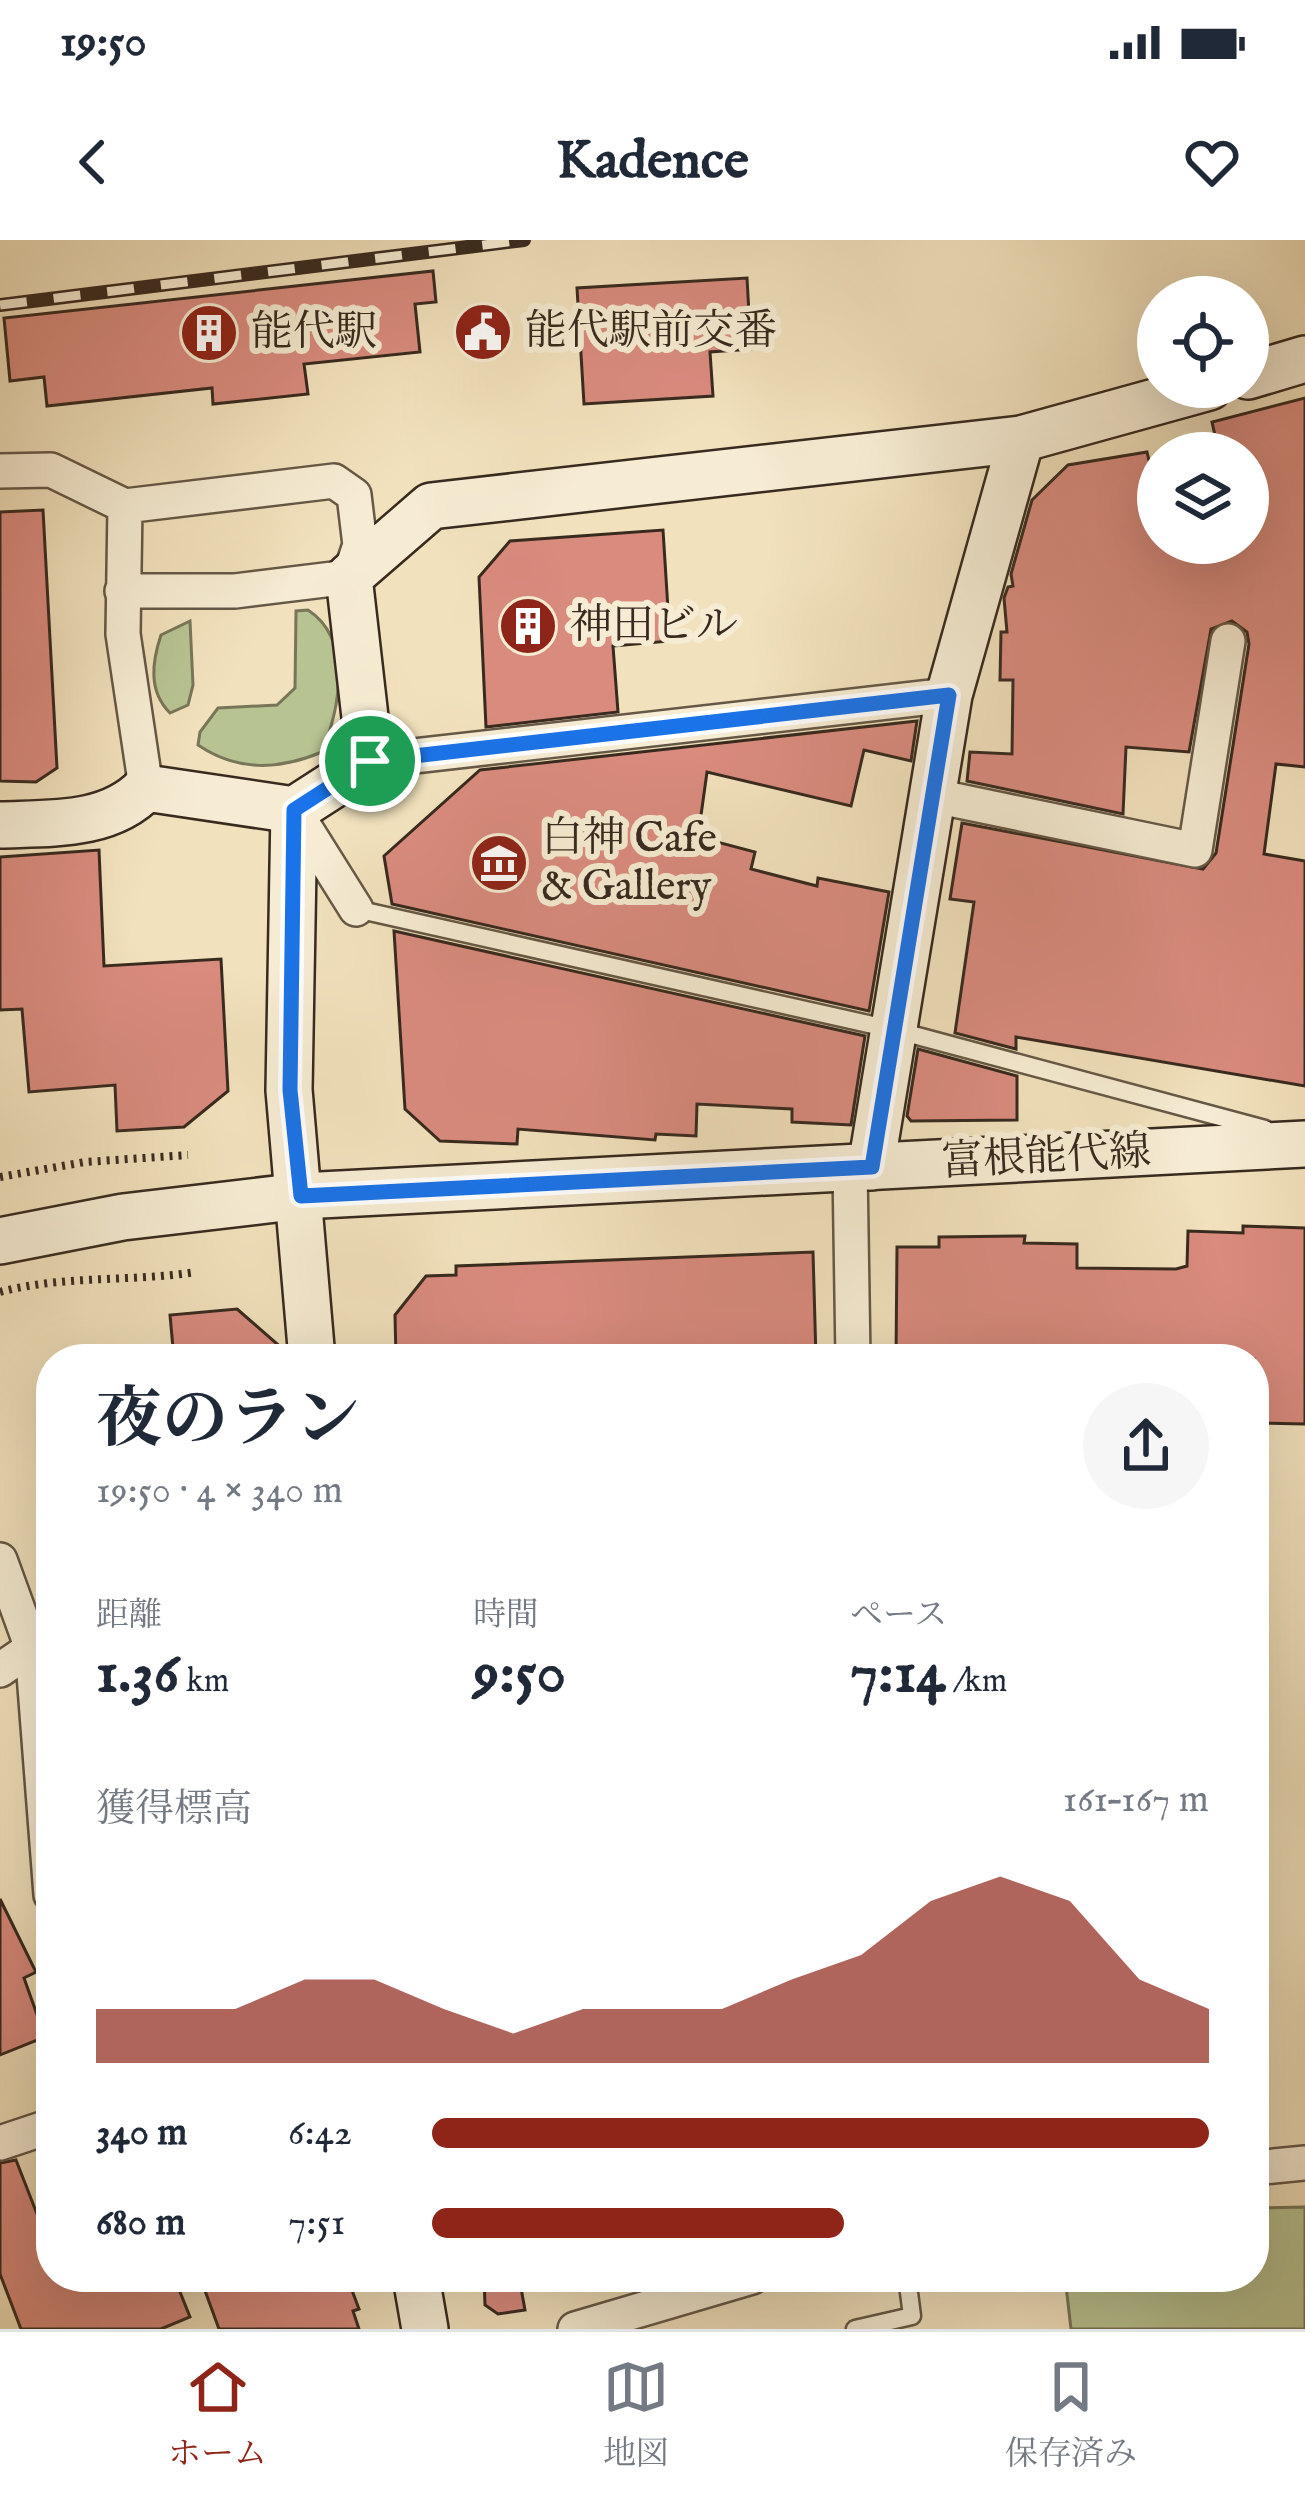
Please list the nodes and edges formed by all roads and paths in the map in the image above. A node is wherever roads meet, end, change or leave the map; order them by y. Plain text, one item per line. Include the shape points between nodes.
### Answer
1 (1305, 359) edge
2 (1269, 370) edge
3 (1137, 407) edge
4 (1022, 439) junction
5 (0, 471) edge
6 (125, 506) junction
7 (349, 577) junction
8 (122, 592) junction
9 (1228, 640) dead end
10 (949, 695) junction
11 (370, 761) junction
12 (146, 788) junction
13 (934, 796) junction
14 (294, 810) junction
15 (0, 825) edge
16 (356, 909) joint
17 (895, 1030) junction
18 (1305, 1142) edge
19 (188, 1155) dead end
20 (861, 1168) junction
21 (0, 1177) edge
22 (301, 1196) junction
23 (0, 1241) edge
24 (196, 1271) dead end
25 (0, 1292) edge
26 (311, 1344) edge
27 (854, 1344) edge
28 (0, 1560) edge
29 (36, 1635) edge
30 (36, 1651) edge
31 (0, 1670) edge
32 (36, 2131) edge
33 (0, 2144) edge
34 (1305, 2163) edge
35 (1269, 2167) edge
36 (418, 2292) edge
37 (701, 2292) edge
38 (909, 2292) edge
39 (424, 2329) edge
40 (575, 2329) edge
41 (855, 2329) edge

1 - 2 street
3 - 4 street
4 - 7 street via 431,506
4 - 10 street
5 - 6 street via 51,470
6 - 7 street via 334,481 354,495 360,545
6 - 8 street
7 - 8 street via 235,591
7 - 11 street
8 - 12 street
9 - 13 street via 1195,850
10 - 11 street
10 - 13 street
11 - 14 street
12 - 14 street
12 - 15 street via 132,803 80,822
13 - 17 street
14 - 16 street
14 - 22 street via 290,1090
16 - 17 lane
17 - 18 lane
17 - 20 street
18 - 20 street, 富根能代線
19 - 21 path
20 - 22 street, 富根能代線
20 - 27 street
22 - 23 street, 富根能代線
22 - 26 street
24 - 25 path via 41,1281
28 - 29 street
30 - 31 street
32 - 33 street
34 - 35 street
36 - 39 street
37 - 40 street
38 - 41 lane via 912,2316

